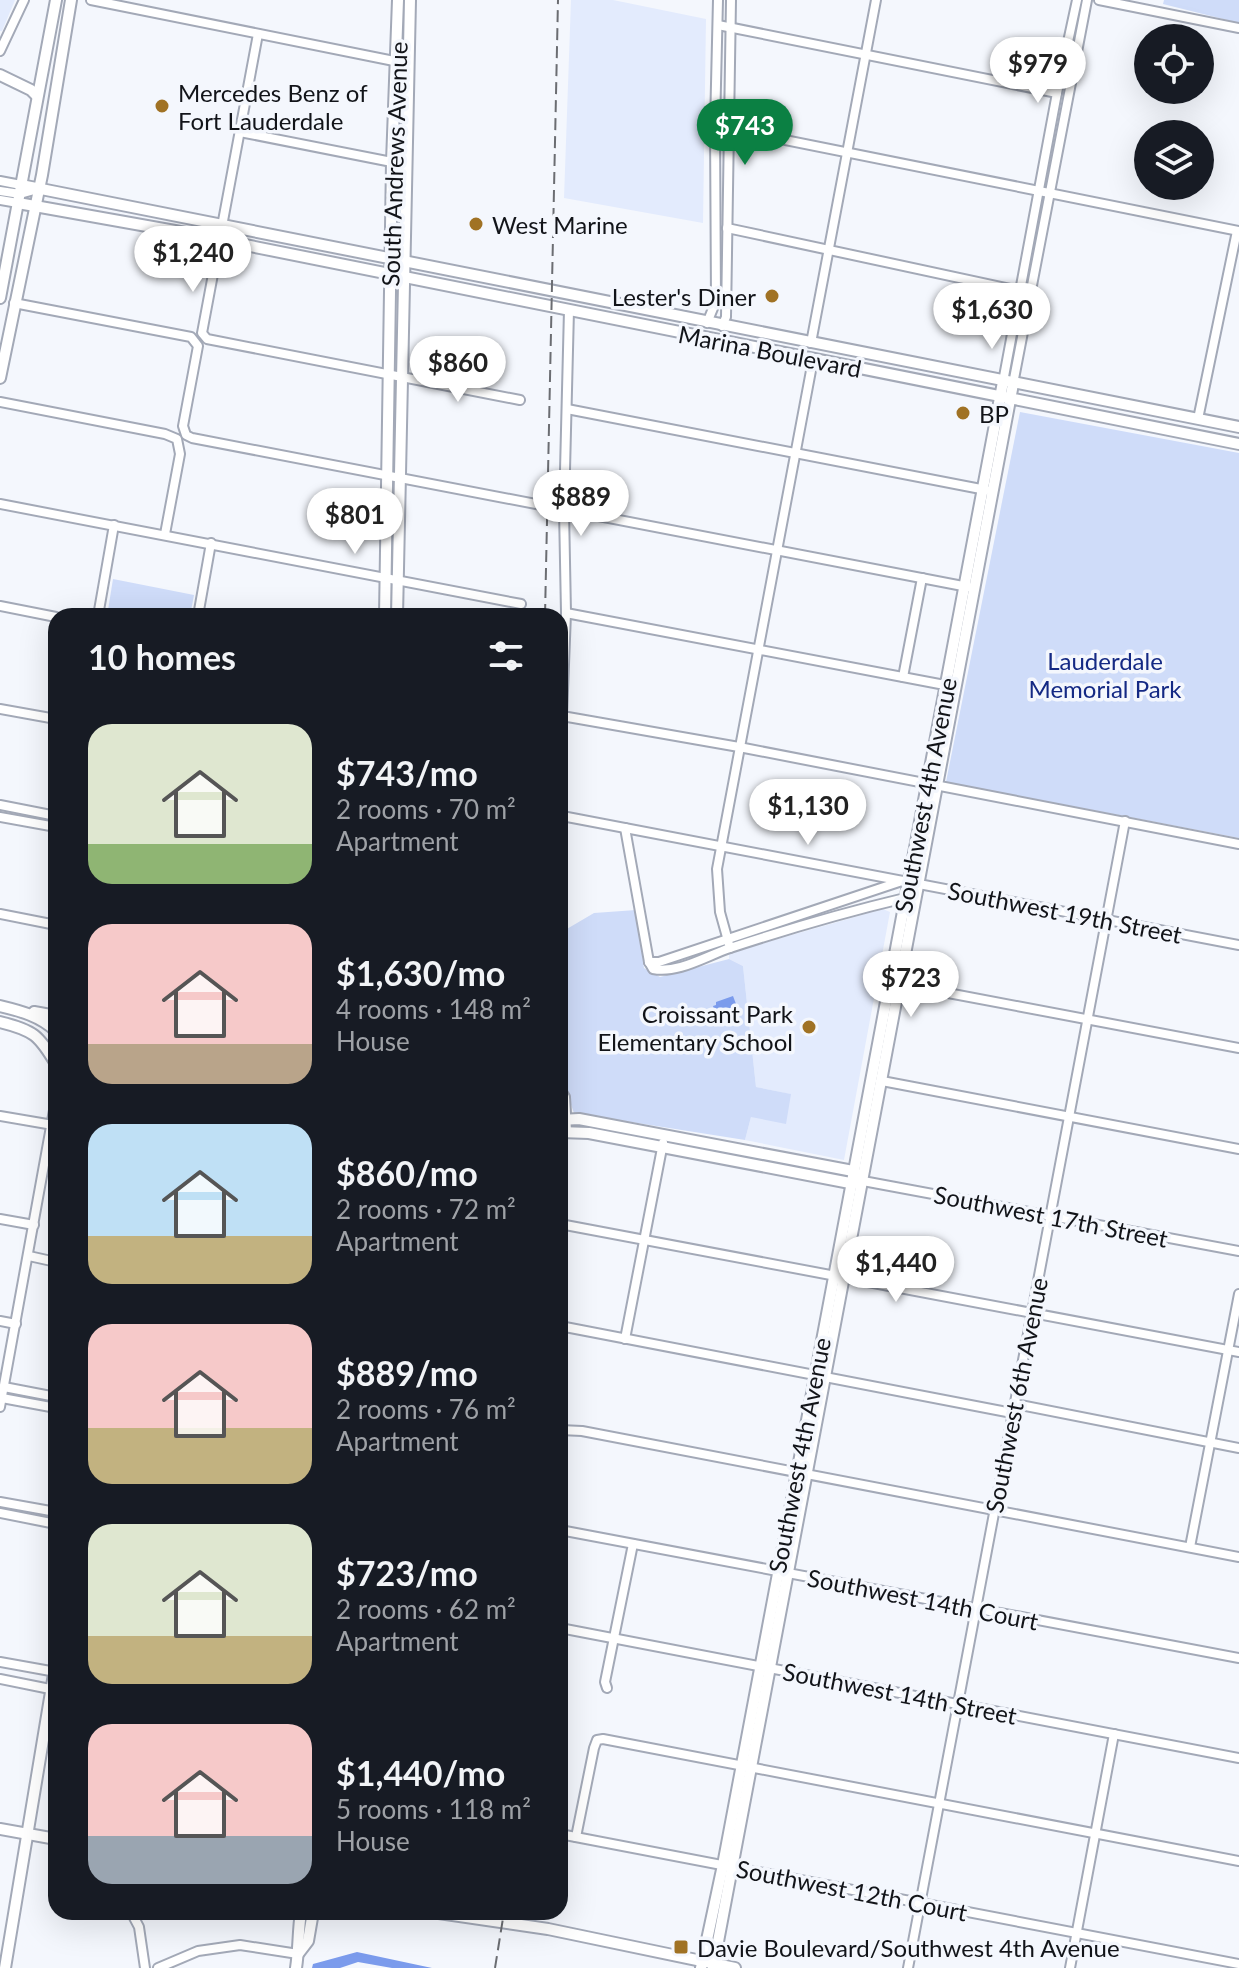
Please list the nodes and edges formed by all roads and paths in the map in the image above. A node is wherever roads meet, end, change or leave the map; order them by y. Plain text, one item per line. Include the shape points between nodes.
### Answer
1 (24, 0) edge
2 (56, 0) edge
3 (71, 0) edge
4 (91, 0) edge
5 (398, 0) edge
6 (410, 0) edge
7 (718, 0) edge
8 (731, 0) edge
9 (876, 0) edge
10 (1077, 0) edge
11 (1087, 0) edge
12 (1099, 0) edge
13 (718, 25) junction
14 (731, 27) junction
15 (1239, 28) edge
16 (258, 34) junction
17 (0, 51) edge
18 (866, 54) junction
19 (397, 61) junction
20 (409, 64) junction
21 (0, 75) edge
22 (1057, 93) junction
23 (37, 96) junction
24 (715, 126) junction
25 (729, 128) junction
26 (240, 132) junction
27 (848, 153) junction
28 (392, 162) junction
29 (407, 165) junction
30 (0, 181) edge
31 (39, 188) junction
32 (0, 191) edge
33 (1038, 192) junction
34 (20, 194) junction
35 (1049, 194) junction
36 (0, 200) edge
37 (35, 207) junction
38 (222, 225) junction
39 (718, 226) junction
40 (729, 229) junction
41 (1238, 231) edge
42 (219, 240) junction
43 (830, 251) junction
44 (392, 260) junction
45 (405, 263) junction
46 (391, 274) junction
47 (405, 277) junction
48 (1020, 291) junction
49 (0, 298) edge
50 (586, 298) junction
51 (14, 303) junction
52 (569, 310) junction
53 (707, 323) junction
54 (722, 326) junction
55 (686, 334) junction
56 (811, 343) junction
57 (827, 346) junction
58 (796, 356) junction
59 (813, 360) junction
60 (396, 376) junction
61 (0, 378) edge
62 (1008, 383) junction
63 (1005, 397) junction
64 (520, 400) dead end
65 (0, 402) edge
66 (567, 409) junction
67 (1198, 419) junction
68 (1239, 427) edge
69 (1239, 444) edge
70 (796, 453) junction
71 (394, 478) junction
72 (988, 491) junction
73 (0, 504) edge
74 (564, 510) junction
75 (114, 525) junction
76 (165, 534) junction
77 (211, 543) junction
78 (776, 550) junction
79 (922, 578) junction
80 (392, 579) junction
81 (970, 588) junction
82 (521, 604) dead end
83 (0, 606) edge
84 (99, 608) edge
85 (199, 608) edge
86 (387, 608) edge
87 (396, 608) edge
88 (566, 608) edge
89 (568, 613) edge
90 (48, 615) edge
91 (758, 649) junction
92 (903, 677) junction
93 (951, 686) junction
94 (0, 709) edge
95 (568, 717) edge
96 (48, 718) edge
97 (739, 747) junction
98 (933, 785) junction
99 (0, 805) edge
100 (48, 814) edge
101 (0, 817) edge
102 (568, 817) edge
103 (1125, 821) junction
104 (48, 826) edge
105 (625, 828) junction
106 (1239, 844) edge
107 (720, 846) junction
108 (904, 882) junction
109 (905, 898) junction
110 (0, 914) edge
111 (1106, 920) junction
112 (48, 923) edge
113 (727, 937) junction
114 (1239, 945) edge
115 (730, 948) junction
116 (649, 962) junction
117 (895, 983) junction
118 (0, 1006) edge
119 (21, 1011) junction
120 (48, 1015) edge
121 (1087, 1019) junction
122 (0, 1022) edge
123 (48, 1025) edge
124 (1239, 1048) edge
125 (48, 1051) edge
126 (882, 1081) junction
127 (0, 1116) edge
128 (1069, 1118) junction
129 (48, 1123) edge
130 (568, 1125) edge
131 (568, 1126) edge
132 (665, 1135) junction
133 (663, 1148) junction
134 (1239, 1149) edge
135 (48, 1154) edge
136 (853, 1171) junction
137 (863, 1181) junction
138 (850, 1183) junction
139 (1050, 1215) junction
140 (0, 1219) edge
141 (34, 1225) junction
142 (568, 1225) edge
143 (646, 1239) junction
144 (1239, 1251) edge
145 (29, 1256) junction
146 (48, 1260) edge
147 (839, 1277) junction
148 (1239, 1299) edge
149 (1031, 1313) junction
150 (0, 1321) edge
151 (16, 1324) junction
152 (568, 1328) edge
153 (625, 1339) junction
154 (1228, 1350) junction
155 (1239, 1352) edge
156 (820, 1375) junction
157 (4, 1387) junction
158 (48, 1395) edge
159 (1, 1402) edge
160 (48, 1407) edge
161 (1014, 1409) junction
162 (568, 1430) edge
163 (1210, 1442) junction
164 (1239, 1448) edge
165 (796, 1473) junction
166 (808, 1475) junction
167 (0, 1502) edge
168 (994, 1510) junction
169 (48, 1511) edge
170 (0, 1513) edge
171 (48, 1522) edge
172 (568, 1532) edge
173 (633, 1544) junction
174 (1190, 1547) junction
175 (1239, 1557) edge
176 (783, 1572) junction
177 (976, 1609) junction
178 (568, 1630) edge
179 (615, 1639) junction
180 (1239, 1658) edge
181 (0, 1662) edge
182 (759, 1666) junction
183 (48, 1667) edge
184 (771, 1668) junction
185 (0, 1679) edge
186 (607, 1688) dead end
187 (48, 1689) edge
188 (958, 1705) junction
189 (48, 1725) edge
190 (1114, 1734) junction
191 (1239, 1758) edge
192 (745, 1767) junction
193 (938, 1803) junction
194 (0, 1829) edge
195 (1095, 1833) junction
196 (29, 1834) junction
197 (568, 1836) edge
198 (576, 1837) junction
199 (48, 1838) edge
200 (1239, 1861) edge
201 (728, 1866) junction
202 (919, 1902) junction
203 (135, 1920) edge
204 (300, 1920) edge
205 (312, 1920) edge
206 (487, 1920) edge
207 (1077, 1932) junction
208 (298, 1954) junction
209 (1239, 1964) edge
210 (707, 1965) edge
211 (5, 1968) edge
212 (145, 1968) edge
213 (158, 1968) edge
214 (296, 1968) edge
215 (735, 1968) edge
216 (908, 1968) edge
217 (1070, 1968) edge

1 - 17 street
2 - 23 main road
3 - 31 main road
4 - 16 street
5 - 19 main road, South Andrews Avenue
6 - 20 main road, South Andrews Avenue
7 - 13 street
8 - 14 street
9 - 18 street
10 - 22 street, Southwest 4th Avenue
11 - 35 street, Southwest 4th Avenue
12 - 15 street
13 - 14 street
13 - 24 street
14 - 18 street
14 - 25 street
16 - 19 street
16 - 26 street
18 - 22 street
18 - 27 street
19 - 20 street
19 - 28 main road, South Andrews Avenue
20 - 29 main road, South Andrews Avenue
21 - 23 main road
22 - 33 street, Southwest 4th Avenue
23 - 34 main road
24 - 25 street
24 - 39 street
25 - 27 street
25 - 40 street
26 - 28 street
26 - 38 street
27 - 33 street
27 - 43 street
28 - 29 street
28 - 44 main road, South Andrews Avenue
29 - 45 main road, South Andrews Avenue
30 - 34 street
31 - 34 main road, Marina Boulevard
31 - 37 main road
31 - 38 main road, Marina Boulevard
32 - 34 street
33 - 35 street
33 - 48 street, Southwest 4th Avenue
34 - 36 street
34 - 37 main road, Marina Boulevard
34 - 49 main road
35 - 41 street
35 - 62 street, Southwest 4th Avenue
37 - 42 main road, Marina Boulevard
37 - 51 main road
38 - 42 street
38 - 44 main road, Marina Boulevard
39 - 40 street
39 - 53 street via 716,301
40 - 43 street
40 - 54 street
41 - 67 street
42 - 46 main road, Marina Boulevard
42 - 60 street via 202,333 207,339
43 - 48 street
43 - 56 street
44 - 45 main road, Marina Boulevard
44 - 46 main road, South Andrews Avenue
45 - 47 main road, South Andrews Avenue
45 - 50 main road, Marina Boulevard
46 - 47 main road, Marina Boulevard
46 - 60 main road, South Andrews Avenue
47 - 52 main road, Marina Boulevard
47 - 60 main road, South Andrews Avenue
48 - 62 street, Southwest 4th Avenue
50 - 52 main road
50 - 53 main road, Marina Boulevard
51 - 61 main road
51 - 71 street via 191,337 198,346 183,426 192,438
52 - 55 main road, Marina Boulevard
52 - 66 street
53 - 54 main road, Marina Boulevard
54 - 55 main road
54 - 56 main road, Marina Boulevard
55 - 58 main road, Marina Boulevard
56 - 57 main road, Marina Boulevard
56 - 58 main road
57 - 59 main road
57 - 62 main road, Marina Boulevard
58 - 59 main road, Marina Boulevard
59 - 63 main road, Marina Boulevard
59 - 70 street
60 - 64 street
60 - 71 main road, South Andrews Avenue
62 - 63 main road, Southwest 4th Avenue
62 - 67 main road, Marina Boulevard
63 - 69 main road, Marina Boulevard
63 - 72 main road, Southwest 4th Avenue
65 - 76 street via 177,439 180,454
66 - 70 street
66 - 74 street
67 - 68 main road, Marina Boulevard
70 - 72 street
70 - 78 street
71 - 74 street
71 - 80 main road, South Andrews Avenue
72 - 81 main road, Southwest 4th Avenue
73 - 75 street
74 - 78 street
74 - 88 street
75 - 76 street
75 - 84 street
76 - 77 street
77 - 80 street
77 - 85 street
78 - 79 street
78 - 91 street
79 - 81 street
79 - 92 street
80 - 82 street
80 - 86 main road, South Andrews Avenue
80 - 87 main road, South Andrews Avenue
81 - 93 main road, Southwest 4th Avenue
83 - 90 street
89 - 91 street
91 - 92 street
91 - 97 street
92 - 93 street
93 - 98 main road, Southwest 4th Avenue
94 - 96 street
95 - 97 street
97 - 98 street
97 - 107 street
98 - 103 street
98 - 108 main road, Southwest 4th Avenue
99 - 100 street
101 - 104 street
102 - 105 street, Southwest 19th Street
103 - 106 street
103 - 111 street, Southwest 6th Avenue
105 - 107 street, Southwest 19th Street
105 - 116 street
107 - 108 street, Southwest 19th Street
107 - 113 street via 717,892
108 - 109 main road, Southwest 4th Avenue
108 - 111 street, Southwest 19th Street
108 - 113 street
108 - 117 main road, Southwest 4th Avenue
109 - 115 street
109 - 117 main road, Southwest 4th Avenue
110 - 112 street
111 - 114 street, Southwest 19th Street
111 - 121 street, Southwest 6th Avenue
113 - 115 street
113 - 116 street
115 - 116 street via 666,972 653,969
117 - 121 street
117 - 126 main road, Southwest 4th Avenue
117 - 136 main road, Southwest 4th Avenue
118 - 119 main road
119 - 120 main road
119 - 123 main road
121 - 124 street
121 - 128 street, Southwest 6th Avenue
122 - 125 main road via 30,1030
126 - 128 street
126 - 137 main road, Southwest 4th Avenue
127 - 129 street
128 - 134 street
128 - 139 street, Southwest 6th Avenue
130 - 132 main road
131 - 133 main road, Southwest 17th Street
132 - 133 street
132 - 136 main road
133 - 138 main road, Southwest 17th Street
133 - 143 street
135 - 141 street
136 - 137 main road
136 - 138 main road, Southwest 4th Avenue
137 - 138 main road, Southwest 17th Street
137 - 139 street, Southwest 17th Street
137 - 147 main road, Southwest 4th Avenue
138 - 147 main road, Southwest 4th Avenue
139 - 144 street, Southwest 17th Street
139 - 149 street, Southwest 6th Avenue
140 - 141 street
141 - 145 street
142 - 143 street
143 - 147 street
143 - 153 street
145 - 146 street
145 - 151 street
147 - 149 street
147 - 156 main road, Southwest 4th Avenue
148 - 154 street
149 - 154 street
149 - 161 street, Southwest 6th Avenue
150 - 151 street
151 - 157 street
152 - 153 street
153 - 156 street
154 - 155 street
154 - 163 street
156 - 161 street
156 - 165 main road, Southwest 4th Avenue
156 - 166 main road, Southwest 4th Avenue
157 - 158 street
157 - 159 street
159 - 160 street
161 - 163 street
161 - 168 street, Southwest 6th Avenue
162 - 165 street
163 - 164 street
163 - 174 street
165 - 166 street
165 - 176 main road, Southwest 4th Avenue
166 - 168 street
166 - 176 main road, Southwest 4th Avenue
167 - 169 street
168 - 174 street
168 - 177 street, Southwest 6th Avenue
170 - 171 street
172 - 173 street, Southwest 14th Court
173 - 176 street, Southwest 14th Court
173 - 179 street
174 - 175 street
176 - 177 street, Southwest 14th Court
176 - 182 main road, Southwest 4th Avenue
176 - 184 main road, Southwest 4th Avenue
177 - 180 street, Southwest 14th Court
177 - 188 street, Southwest 6th Avenue
178 - 179 street, Southwest 14th Street
179 - 182 street, Southwest 14th Street
179 - 186 street
181 - 183 street
182 - 184 street, Southwest 14th Street
182 - 192 main road, Southwest 4th Avenue
184 - 188 street, Southwest 14th Street
184 - 192 main road, Southwest 4th Avenue
185 - 187 street
188 - 190 street, Southwest 14th Street
188 - 193 street, Southwest 6th Avenue
189 - 196 main road
190 - 191 street, Southwest 14th Street
190 - 195 street
192 - 193 street
192 - 198 street via 597,1740
192 - 201 main road, Southwest 4th Avenue
193 - 195 street
193 - 202 street, Southwest 6th Avenue
194 - 196 main road
195 - 200 street
195 - 207 street
196 - 199 main road
196 - 211 main road
197 - 198 street, Southwest 12th Court
198 - 201 street, Southwest 12th Court
201 - 202 street, Southwest 12th Court
201 - 210 main road, Southwest 4th Avenue
202 - 207 street, Southwest 12th Court
202 - 216 street, Southwest 6th Avenue
203 - 212 street
204 - 208 main road
205 - 208 main road via 308,1941
206 - 210 main road
207 - 209 street, Southwest 12th Court
207 - 217 street
208 - 213 street via 240,1945 198,1951
208 - 214 main road
210 - 215 main road

